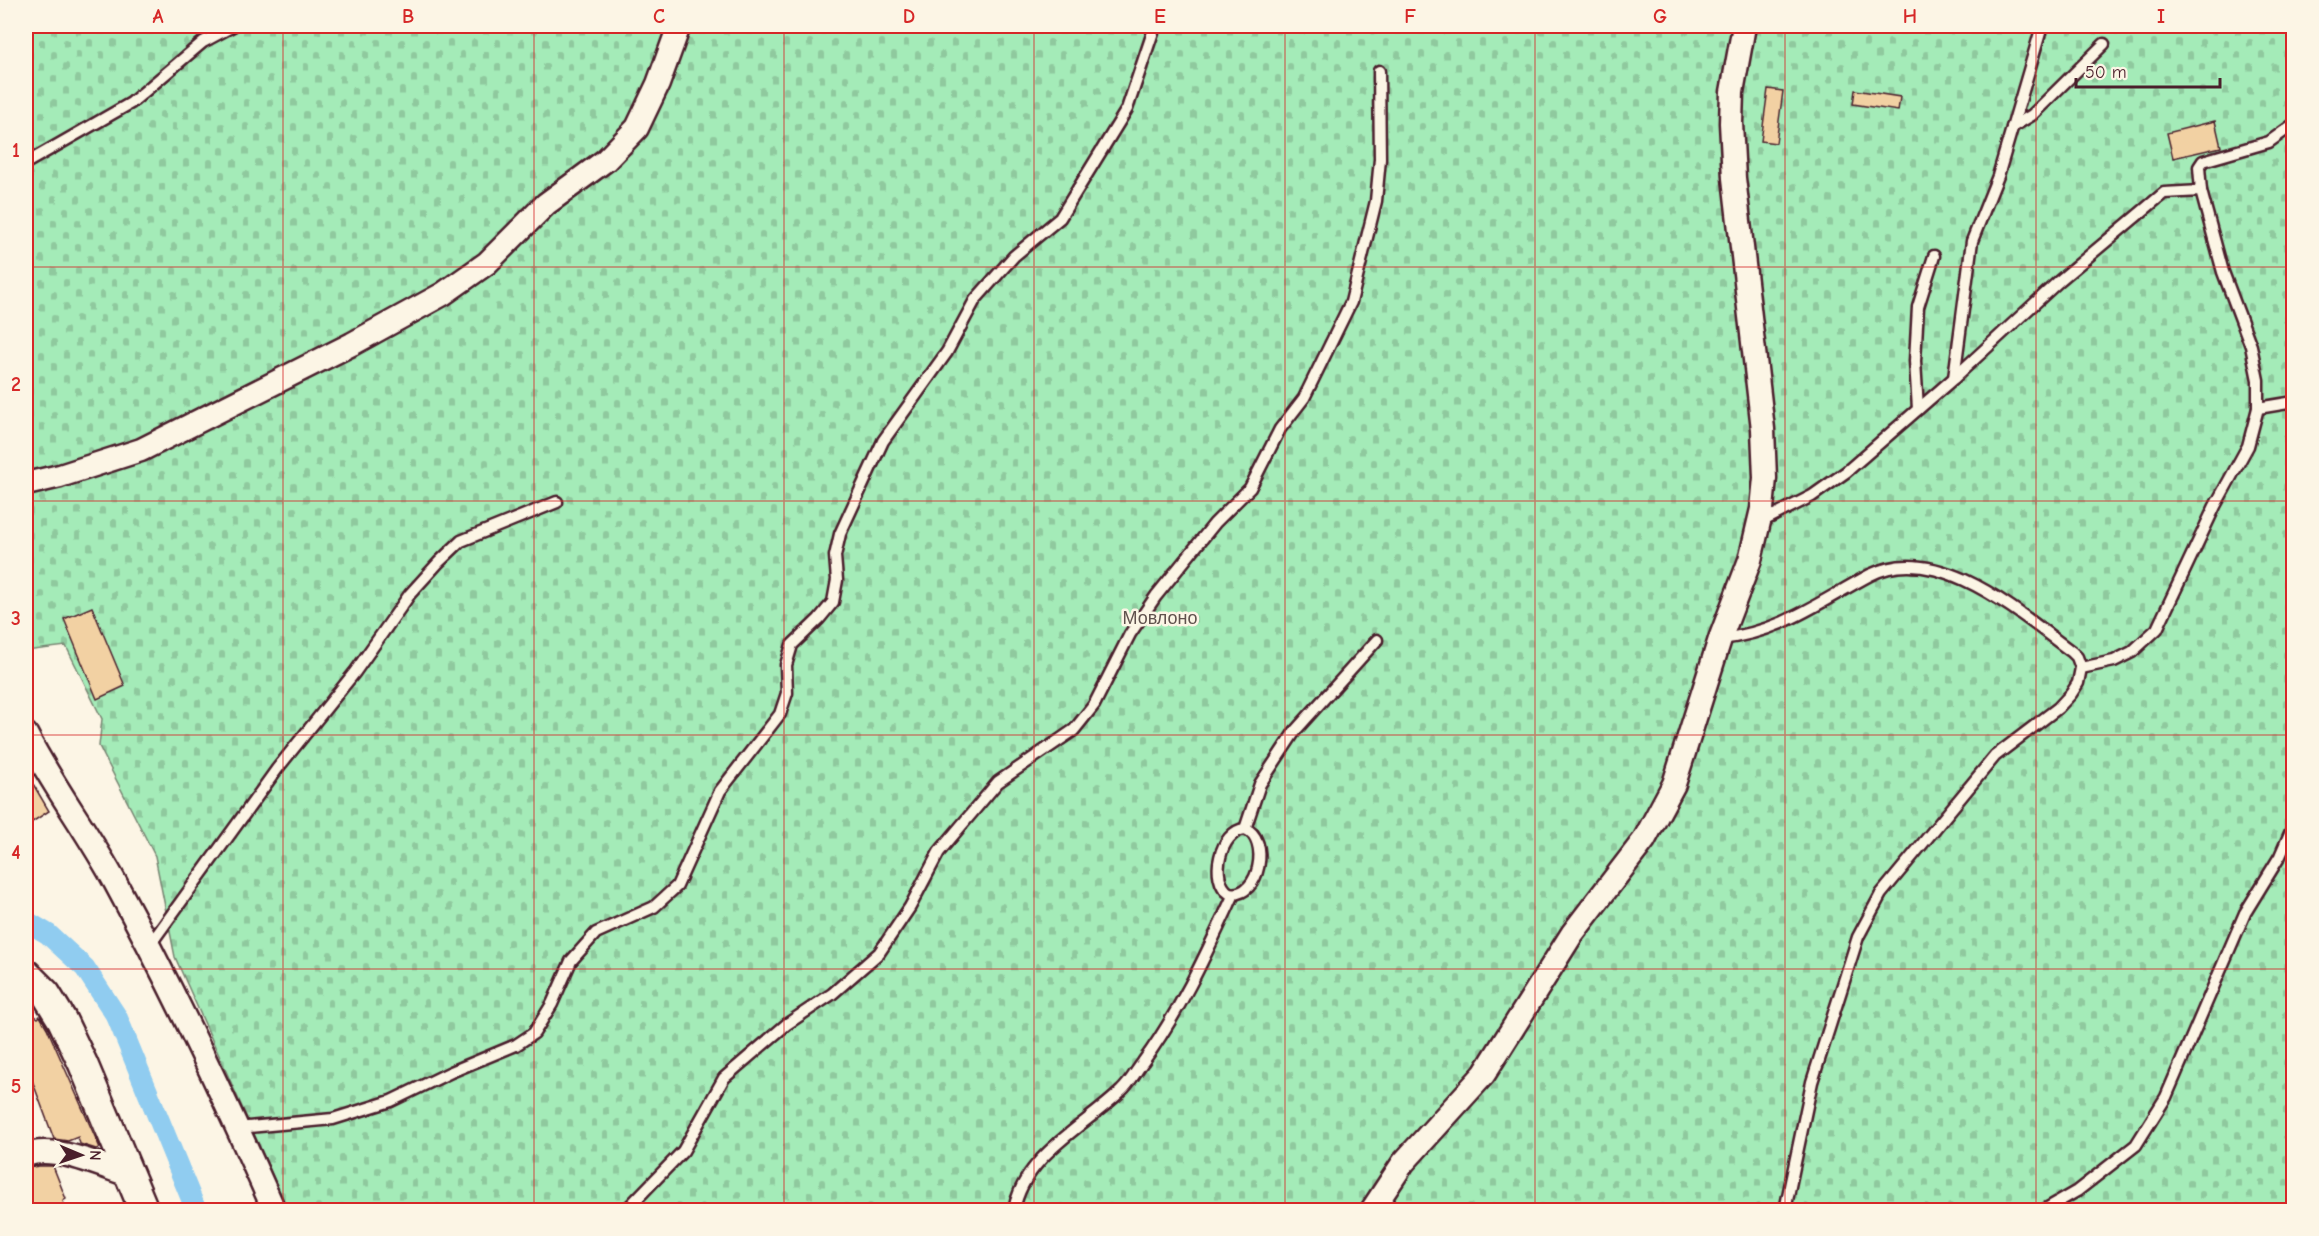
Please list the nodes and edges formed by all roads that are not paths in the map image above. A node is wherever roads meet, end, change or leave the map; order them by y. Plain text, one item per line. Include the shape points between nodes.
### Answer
1 (233, 26) edge
2 (679, 26) edge
3 (1155, 26) edge
4 (1744, 26) edge
5 (2042, 26) edge
6 (2104, 44) dead end
7 (1379, 71) dead end
8 (2294, 113) edge
9 (2292, 124) edge
10 (2012, 127) junction
11 (26, 163) edge
12 (2201, 191) junction
13 (1934, 256) dead end
14 (1954, 378) junction
15 (2294, 402) edge
16 (2258, 408) junction
17 (1918, 410) junction
18 (26, 484) edge
19 (557, 502) dead end
20 (1759, 523) junction
21 (1720, 639) junction
22 (1377, 640) dead end
23 (2081, 668) junction
24 (26, 734) edge
25 (2294, 824) edge
26 (1245, 829) junction
27 (1234, 894) junction
28 (149, 946) junction
29 (26, 974) edge
30 (237, 1128) junction
31 (26, 1155) edge
32 (129, 1175) junction
33 (144, 1210) edge
34 (274, 1210) edge
35 (626, 1210) edge
36 (1014, 1210) edge
37 (1372, 1210) edge
38 (1785, 1210) edge
39 (2044, 1210) edge

1 - 11 lane via 203,42 131,103
2 - 18 street via 637,128 606,160 546,204 487,263 452,288 352,344 141,450
3 - 30 lane via 1127,109 1060,218 1014,256 975,300 947,352 883,441 840,534 833,602 792,645 786,665 787,693 780,714 720,791 677,886 654,907 596,933 571,961 534,1033 516,1045 392,1101 333,1119
4 - 20 street via 1732,92 1731,123 1763,429 1765,478
5 - 10 lane
6 - 10 lane via 2032,115
7 - 35 lane via 1380,159 1376,201 1351,302 1304,398 1280,429 1250,488 1215,523 1156,596 1130,634 1094,705 1074,730 998,782 939,852 910,907 879,953 724,1078 683,1151
8 - 9 lane
9 - 12 lane via 2269,142 2203,161 2199,167
10 - 14 lane via 1998,176 1972,241
12 - 14 lane via 2164,193 2059,281
12 - 16 lane via 2223,272 2251,346 2258,380
13 - 17 lane via 1918,307
14 - 17 lane
15 - 16 lane
16 - 23 lane via 2248,446 2157,629 2132,652
17 - 20 lane via 1846,472 1812,496
19 - 28 lane via 461,541 439,562 410,594 355,672 277,769
20 - 21 street via 1750,560
21 - 23 lane via 1772,628 1821,605 1872,574 1920,566 1936,568 1989,591 2072,652
21 - 37 street via 1674,784 1644,840 1572,934 1484,1074 1403,1163
22 - 26 lane via 1295,731 1260,784
23 - 38 lane via 2071,694 1995,756 1881,894 1858,937 1821,1051
24 - 28 street
25 - 39 lane via 2280,856 2245,913 2166,1097 2136,1145 2077,1191
26 - 27 lane via 1254,835 1258,847 1257,872 1246,890
26 - 27 lane via 1230,836 1220,862 1221,884
27 - 36 lane via 1191,986 1156,1044 1122,1090 1035,1165 1016,1198
28 - 30 street
29 - 32 street via 46,993 62,1020
30 - 34 street
31 - 32 street via 63,1155
32 - 33 street

